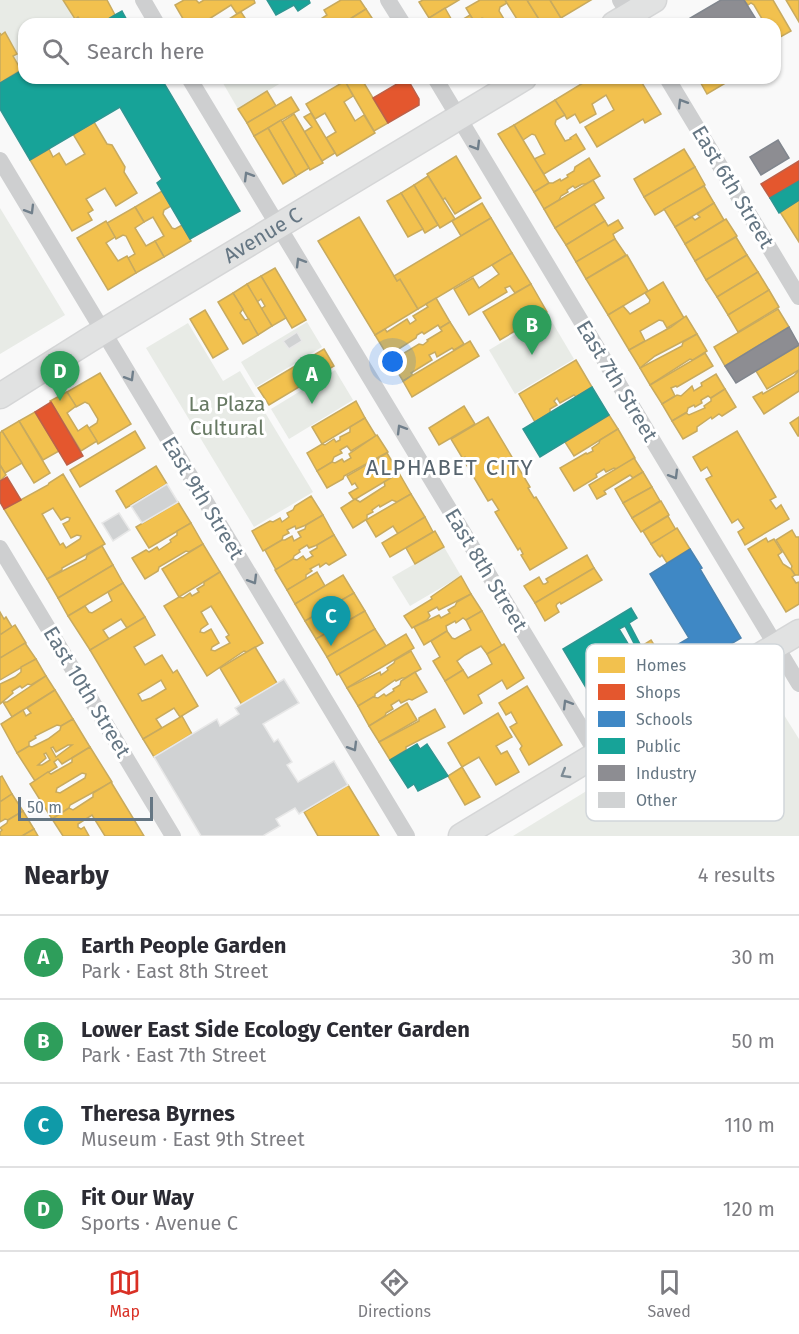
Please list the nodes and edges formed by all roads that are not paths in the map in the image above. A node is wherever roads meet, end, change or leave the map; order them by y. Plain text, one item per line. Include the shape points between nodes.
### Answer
1 (142, 0) edge
2 (388, 0) edge
3 (654, 0) edge
4 (625, 16) edge
5 (153, 18) edge
6 (399, 18) edge
7 (193, 84) edge
8 (439, 84) edge
9 (514, 84) edge
10 (671, 84) edge
11 (459, 117) junction
12 (0, 160) edge
13 (278, 226) junction
14 (799, 297) edge
15 (103, 332) junction
16 (0, 396) edge
17 (0, 548) edge
18 (799, 632) edge
19 (776, 644) edge
20 (780, 644) edge
21 (784, 658) edge
22 (799, 684) edge
23 (586, 736) edge
24 (586, 761) edge
25 (173, 836) edge
26 (407, 836) edge
27 (460, 836) edge

1 - 5 street
2 - 6 street
3 - 4 main road
13 -> 7 street, East 8th Street
8 - 11 street, East 7th Street
9 - 11 main road, Avenue C
14 -> 10 street, East 6th Street
11 - 13 main road, Avenue C
11 -> 19 street, East 7th Street
12 -> 15 street, East 9th Street
13 - 15 main road, Avenue C
23 -> 13 street, East 8th Street
15 - 16 main road, Avenue C
15 -> 26 street, East 9th Street
17 - 25 street, East 10th Street
18 - 20 main road
21 - 22 street, East 7th Street
24 -> 27 main road

